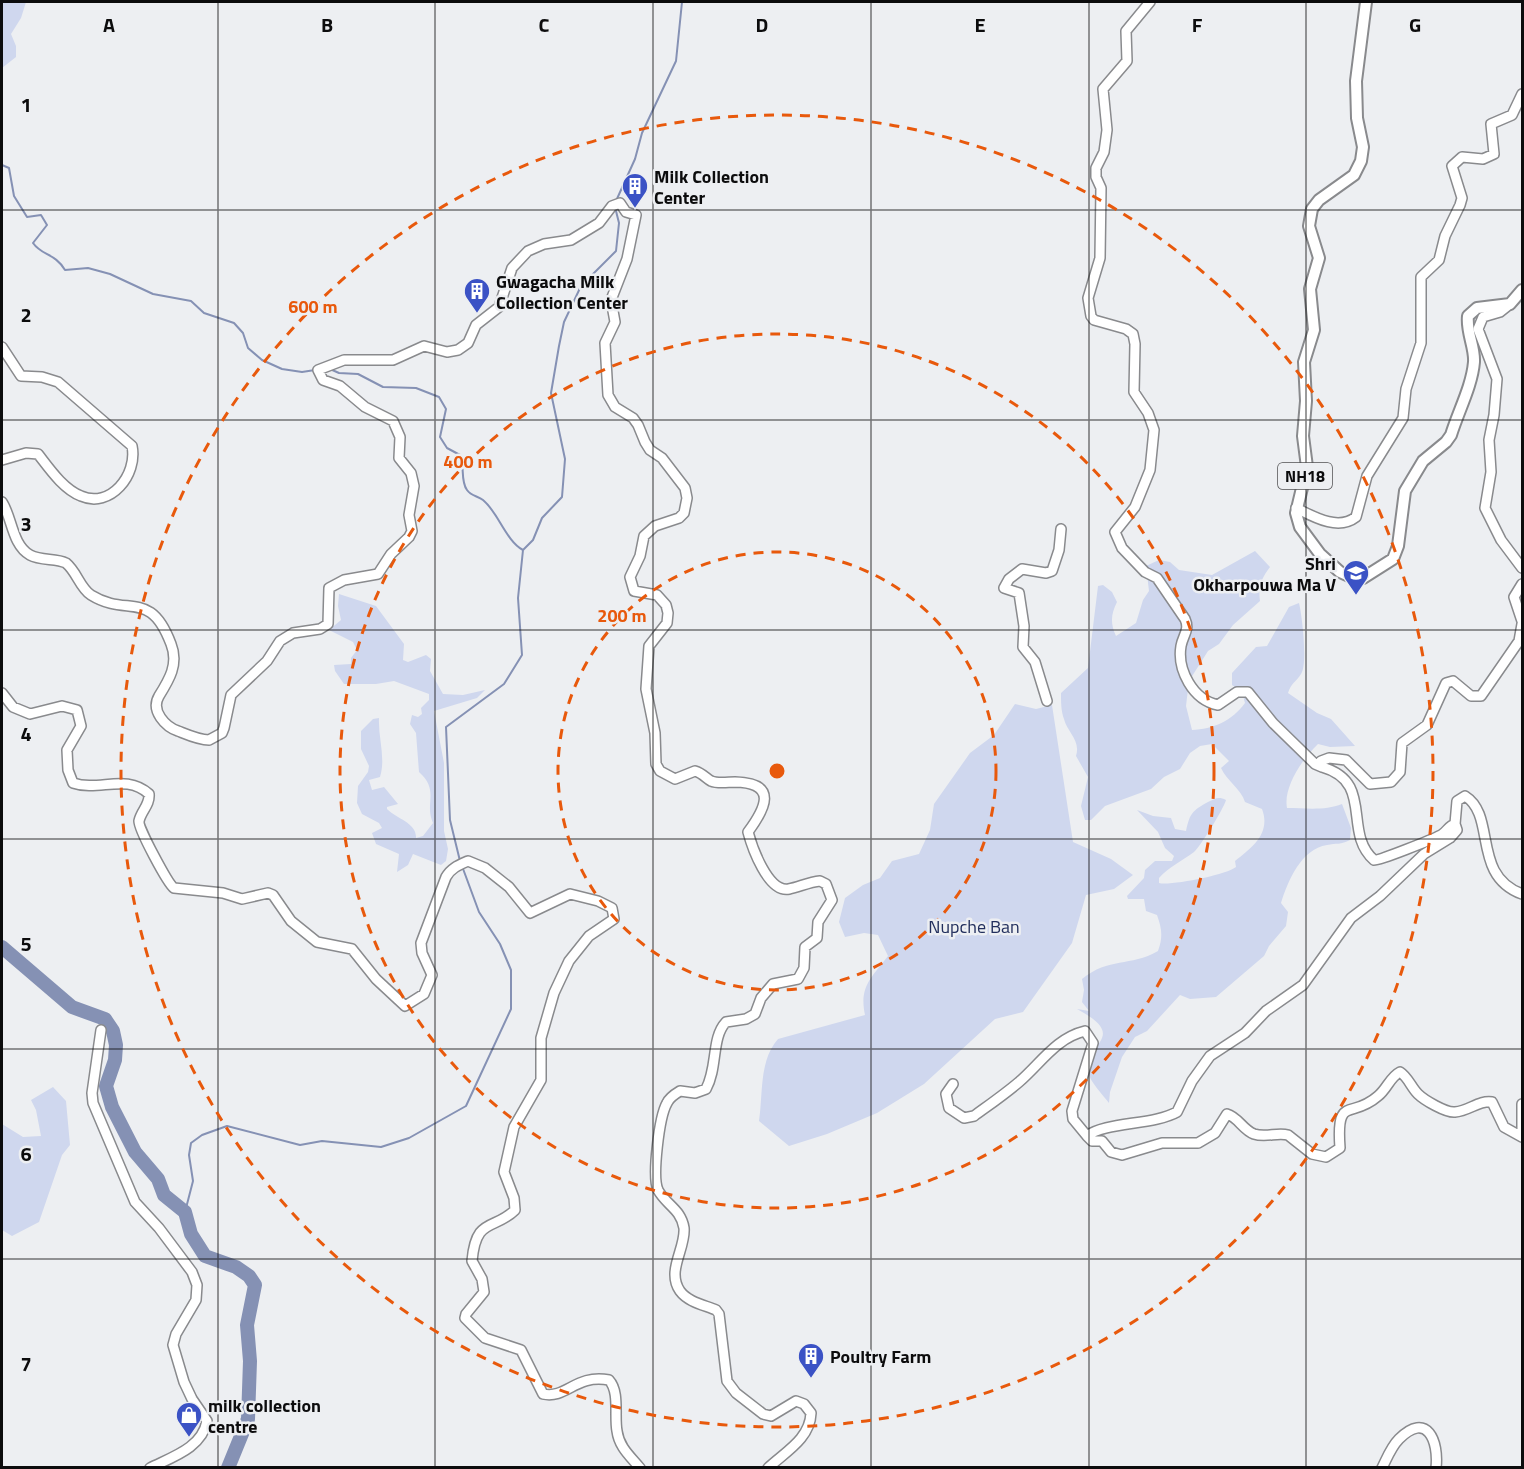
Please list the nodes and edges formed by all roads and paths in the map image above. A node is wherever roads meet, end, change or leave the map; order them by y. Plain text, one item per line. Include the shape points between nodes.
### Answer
1 (1150, 2) edge
2 (1366, 2) edge
3 (1522, 94) edge
4 (1522, 290) edge
5 (1510, 304) junction
6 (2, 347) edge
7 (2, 460) edge
8 (2, 502) edge
9 (1296, 508) junction
10 (1061, 529) dead end
11 (1522, 568) edge
12 (1522, 584) edge
13 (1522, 622) edge
14 (2, 693) edge
15 (1047, 700) dead end
16 (1322, 767) junction
17 (1455, 824) junction
18 (1522, 894) edge
19 (101, 1030) dead end
20 (953, 1084) dead end
21 (1522, 1104) edge
22 (1522, 1129) edge
23 (1088, 1136) junction
24 (1522, 1137) edge
25 (150, 1467) edge
26 (640, 1467) edge
27 (768, 1467) edge
28 (1382, 1467) edge
29 (1436, 1467) edge

1 - 16 street via 1126,31 1127,61 1103,89 1107,130 1104,152 1096,168 1101,188 1100,258 1088,298 1089,308 1094,320 1126,328 1133,334 1134,392 1154,430 1150,470 1135,507 1115,532 1122,548 1156,578 1185,619 1181,651 1184,671 1194,690 1218,705 1237,692 1248,692 1273,723
2 - 9 main road, NH18 via 1356,81 1363,147 1360,161 1354,175 1319,200 1310,216 1309,226 1319,258 1310,288 1314,330 1305,362 1303,436 1307,467
3 - 9 street via 1512,115 1491,124 1494,154 1483,159 1462,157 1452,166 1462,198 1439,260 1421,277 1421,343 1406,389 1403,418 1367,476 1356,517 1347,523 1332,523
4 - 5 main road
5 - 9 main road, NH18 via 1477,308 1468,316 1474,359 1468,381 1451,435 1423,461 1406,491 1393,560 1363,578 1340,572 1303,532
5 - 11 street via 1483,317 1478,329 1497,379 1489,440 1491,472 1485,502 1501,540
6 - 7 street via 21,376 58,382 132,446 135,459 127,479 114,492 91,499 70,490 38,454
8 - 27 street via 16,537 31,555 66,563 88,593 118,606 139,605 160,621 172,646 173,673 159,696 160,716 168,728 209,740 222,733 231,695 267,661 280,641 293,633 321,629 328,624 329,588 344,580 378,574 412,531 409,515 414,486 411,473 399,458 398,427 340,386 323,380 318,370 344,360 393,360 424,346 447,352 458,350 468,343 476,326 499,307 512,268 528,251 572,240 620,203 626,212 636,215 627,260 611,300 615,322 605,343 608,395 615,407 633,418 650,450 662,458 685,489 687,498 679,519 655,526 644,536 630,577 634,591 657,595 668,613 667,623 654,636 646,656 647,704 655,734 656,764 660,771 675,779 695,771 712,781 747,783 760,789 766,803 748,832 769,878 781,889 820,881 826,884 832,900 818,922 817,938 805,947 798,979 773,984 767,988 755,1014 726,1022 718,1033 717,1057 706,1089 695,1093 680,1091 667,1102 657,1149 655,1181 661,1195 678,1211 684,1229 676,1267 678,1289 719,1314 724,1371 731,1388 763,1414 776,1414 795,1401 811,1413 798,1443
10 - 15 street via 1052,571 1022,569 1004,588 1019,593 1023,647 1035,662
12 - 13 street via 1514,597
13 - 16 street via 1519,641 1481,696 1470,696 1457,682 1446,683 1427,725 1401,743 1400,772 1391,782 1370,784 1346,760 1325,759 1321,761
14 - 26 street via 13,707 30,714 62,706 77,710 81,726 67,754 73,783 129,783 149,794 139,821 140,832 174,888 242,899 273,895 291,921 317,942 352,949 376,979 405,1005 427,991 432,975 421,943 446,877 461,864 468,861 485,868 509,887 530,913 570,894 612,908 614,920 589,936 569,961 554,993 541,1038 541,1080 514,1127 504,1172 515,1210 489,1224 478,1236 472,1261 484,1292 465,1318 485,1338 521,1350 543,1394 557,1394 586,1379 609,1380 615,1394 617,1433 625,1452
16 - 17 street via 1338,772 1350,783 1365,848 1374,860 1384,860 1440,835
17 - 18 street via 1457,801 1465,796 1476,807 1489,863 1505,884
17 - 23 street via 1454,835 1424,854 1397,882 1351,918 1303,986 1210,1056 1177,1112
19 - 25 street via 92,1093 103,1128 135,1202 192,1272 197,1285 196,1300 176,1334 174,1345 184,1382 207,1421 206,1428 196,1442 163,1464
20 - 23 street via 946,1094 949,1108 964,1118 974,1116 1021,1081 1057,1043 1085,1031 1093,1043 1072,1111 1073,1119
21 - 22 street
23 - 24 street via 1092,1142 1102,1141 1111,1152 1122,1155 1162,1143 1198,1143 1215,1133 1227,1114 1256,1135 1288,1134 1312,1154 1326,1157 1340,1148 1341,1115 1352,1107 1370,1103 1400,1072 1423,1099 1441,1110 1459,1112 1492,1102 1504,1127
28 - 29 street via 1397,1441 1420,1428 1435,1440

